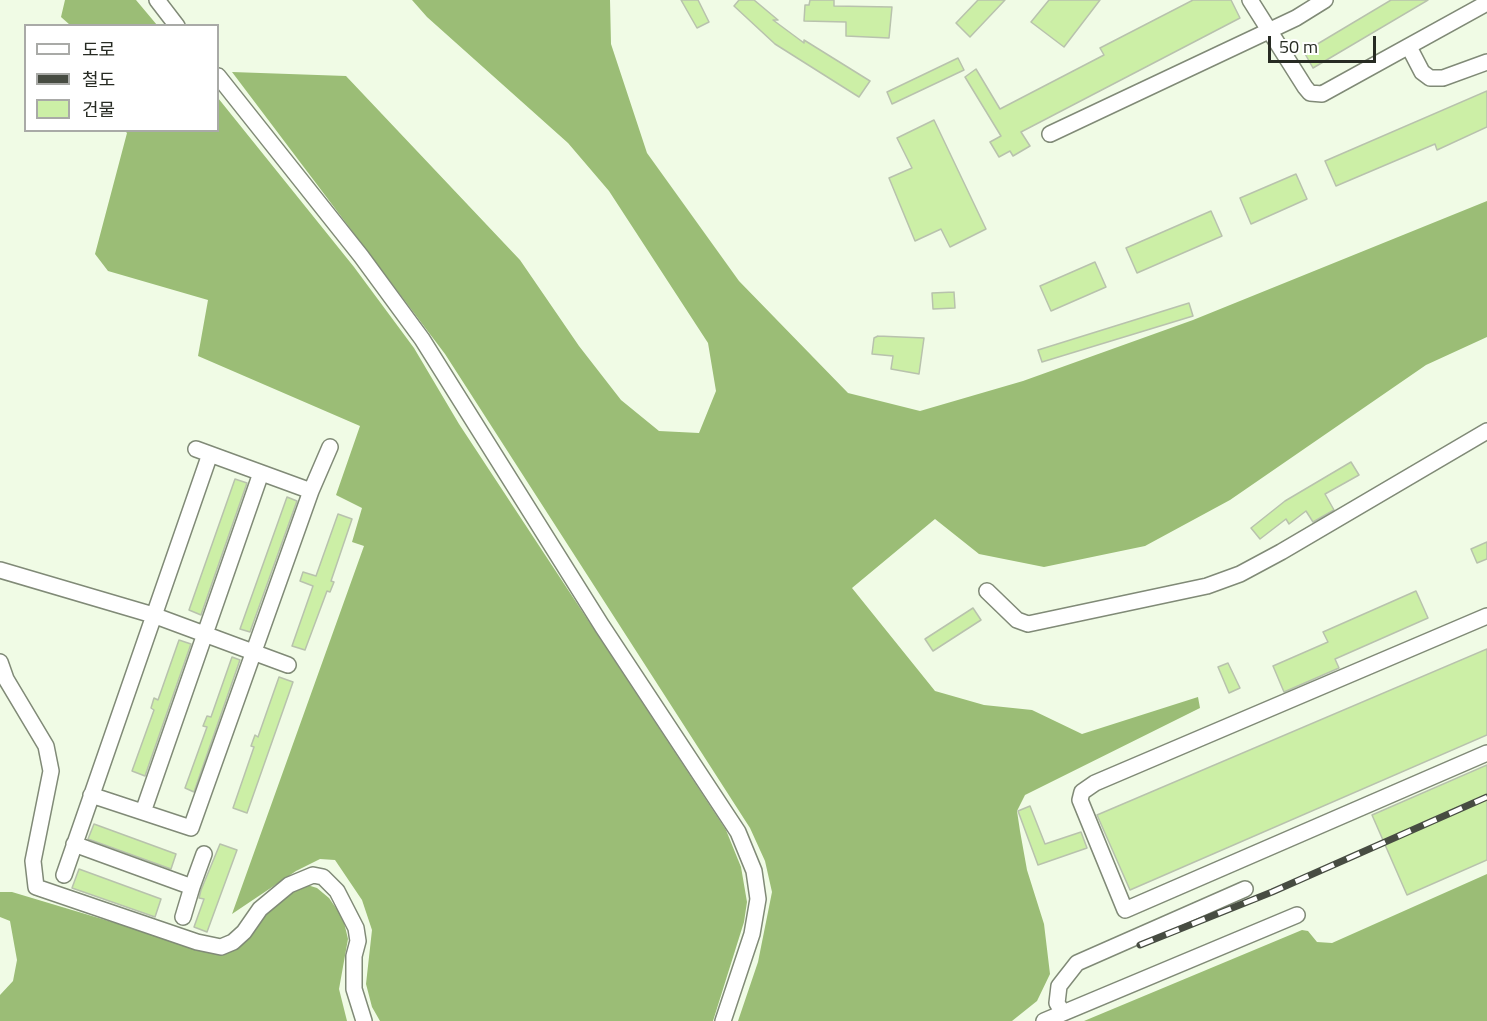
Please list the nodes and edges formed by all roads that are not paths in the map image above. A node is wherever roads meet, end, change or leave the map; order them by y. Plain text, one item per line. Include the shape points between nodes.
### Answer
1 (157, 0) edge
2 (1250, 0) edge
3 (1325, 0) edge
4 (1487, 3) edge
5 (175, 24) edge
6 (1268, 30) junction
7 (1409, 47) junction
8 (1487, 62) edge
9 (219, 77) edge
10 (1050, 134) dead end
11 (1487, 431) edge
12 (330, 447) dead end
13 (261, 473) junction
14 (311, 492) junction
15 (0, 570) edge
16 (987, 591) dead end
17 (153, 615) junction
18 (1487, 616) edge
19 (203, 634) junction
20 (254, 652) junction
21 (0, 662) edge
22 (288, 665) dead end
23 (1487, 753) edge
24 (91, 795) junction
25 (143, 812) junction
26 (74, 844) junction
27 (204, 854) dead end
28 (64, 875) dead end
29 (192, 887) junction
30 (1245, 889) dead end
31 (1297, 915) dead end
32 (183, 917) dead end
33 (1063, 1013) junction
34 (364, 1021) edge
35 (723, 1021) edge
36 (1044, 1021) edge

1 - 5 street
2 - 6 street
3 - 6 street
4 - 7 street
6 - 7 street via 1310,93 1322,94
6 - 10 street
7 - 8 street via 1422,72 1430,78 1443,78
9 - 35 street via 422,339 738,832 754,871 758,899 752,934
11 - 16 street via 1281,552 1207,586 1028,624 1017,620
12 - 14 street
13 - 14 street
13 - 17 street via 203,451
13 - 19 street
14 - 20 street
15 - 17 street
17 - 19 street
17 - 24 street
18 - 23 street via 1095,783 1082,792 1080,800 1125,910
19 - 20 street
19 - 25 street
20 - 22 street
20 - 25 street via 190,828
21 - 34 street via 45,747 51,771 33,861 36,887 221,947 239,937 260,909 289,885 313,875 323,877 337,891 356,927 354,989
24 - 25 street
24 - 26 street
26 - 28 street
26 - 29 street
27 - 29 street
29 - 32 street
30 - 33 street via 1077,963 1059,986 1057,1003
31 - 33 street
33 - 36 street

